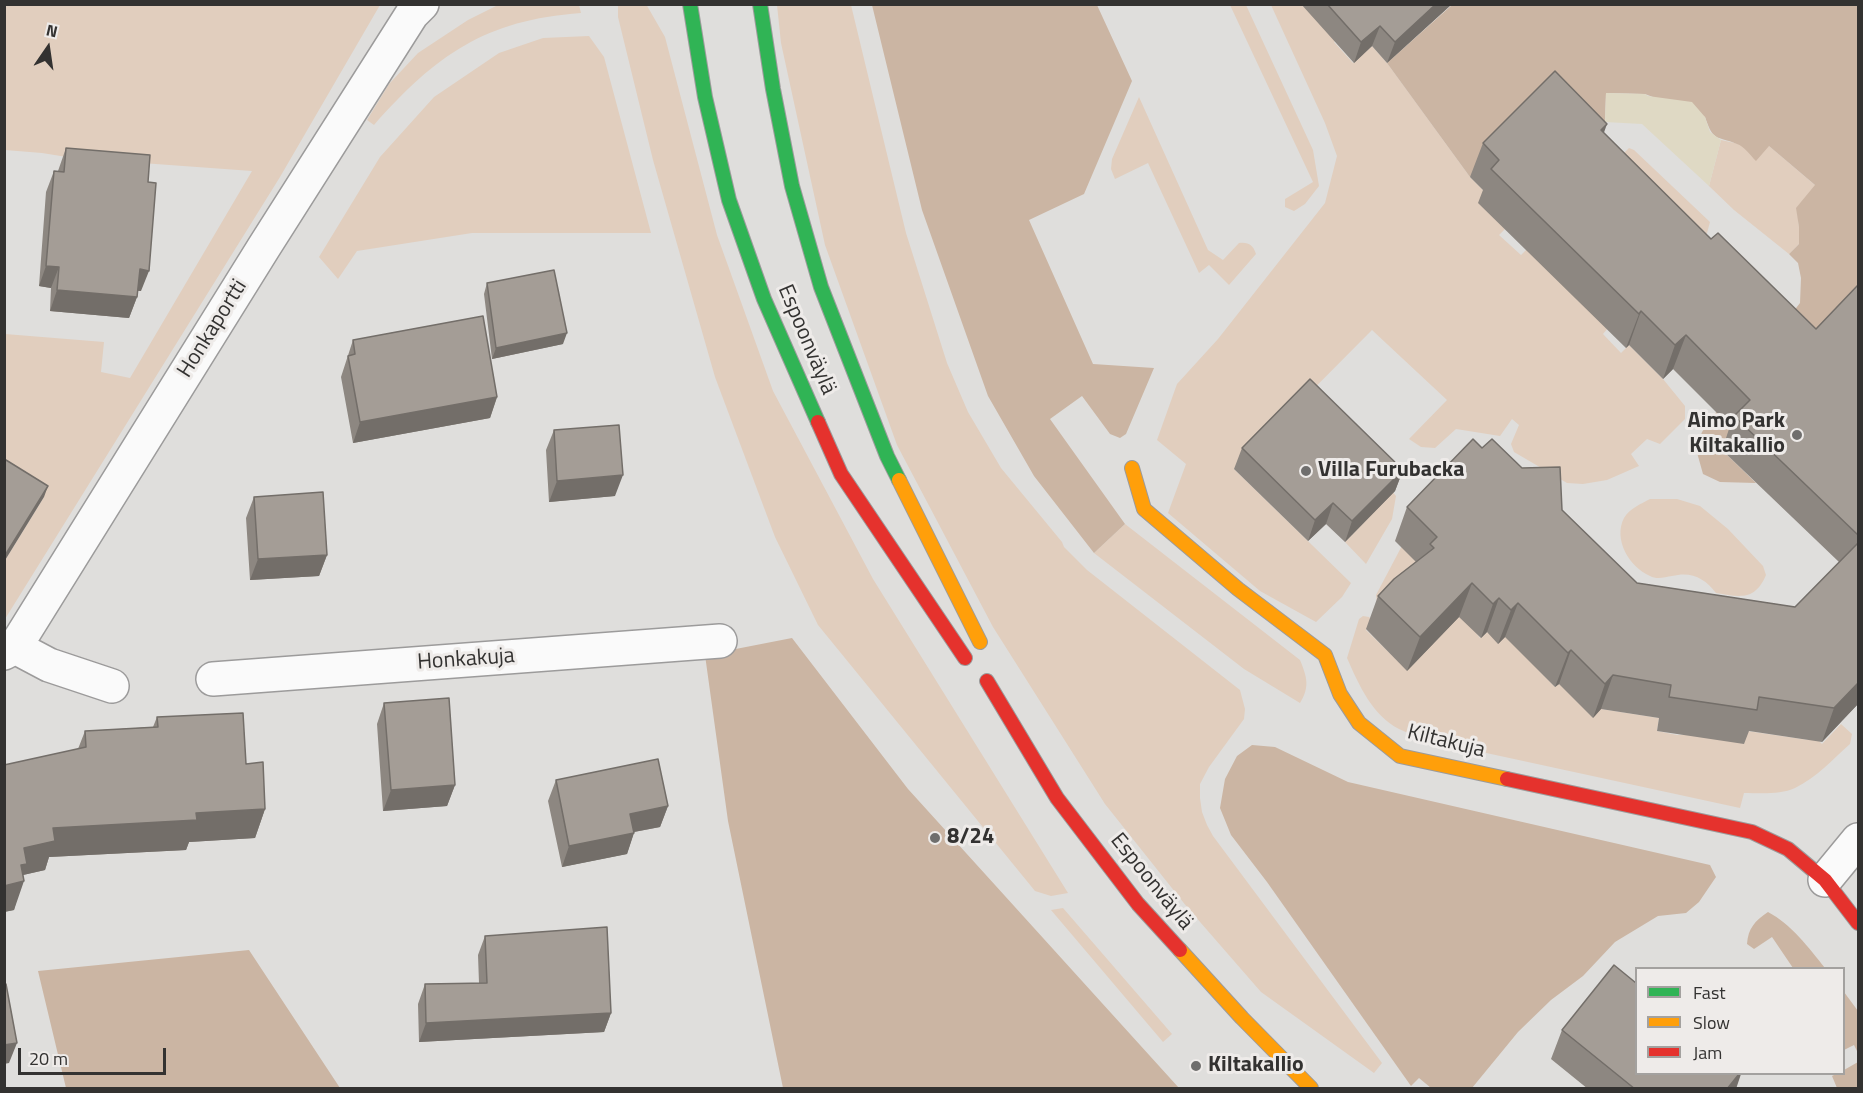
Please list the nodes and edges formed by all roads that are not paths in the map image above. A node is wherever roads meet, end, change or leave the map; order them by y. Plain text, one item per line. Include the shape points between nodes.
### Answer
1 (422, 4) edge
2 (690, 4) edge
3 (760, 4) edge
4 (1132, 468) dead end
5 (720, 641) dead end
6 (980, 642) dead end
7 (10, 650) edge
8 (965, 658) dead end
9 (213, 678) dead end
10 (987, 681) dead end
11 (112, 686) dead end
12 (1858, 840) edge
13 (1825, 880) junction
14 (1858, 923) edge
15 (1311, 1089) edge

1 - 7 street, Honkaportti via 412,14
2 - 8 main road, Espoonväylä via 705,97 729,200 764,299 842,474
3 - 6 main road, Espoonväylä via 792,186 821,287 887,456
4 - 13 main road, Kiltakuja via 1144,508 1238,589 1325,655 1340,694 1359,723 1400,756 1752,832 1788,849
5 - 9 street, Honkakuja
7 - 11 street
10 - 15 main road, Espoonväylä via 1057,798 1138,904
12 - 13 street
13 - 14 main road

